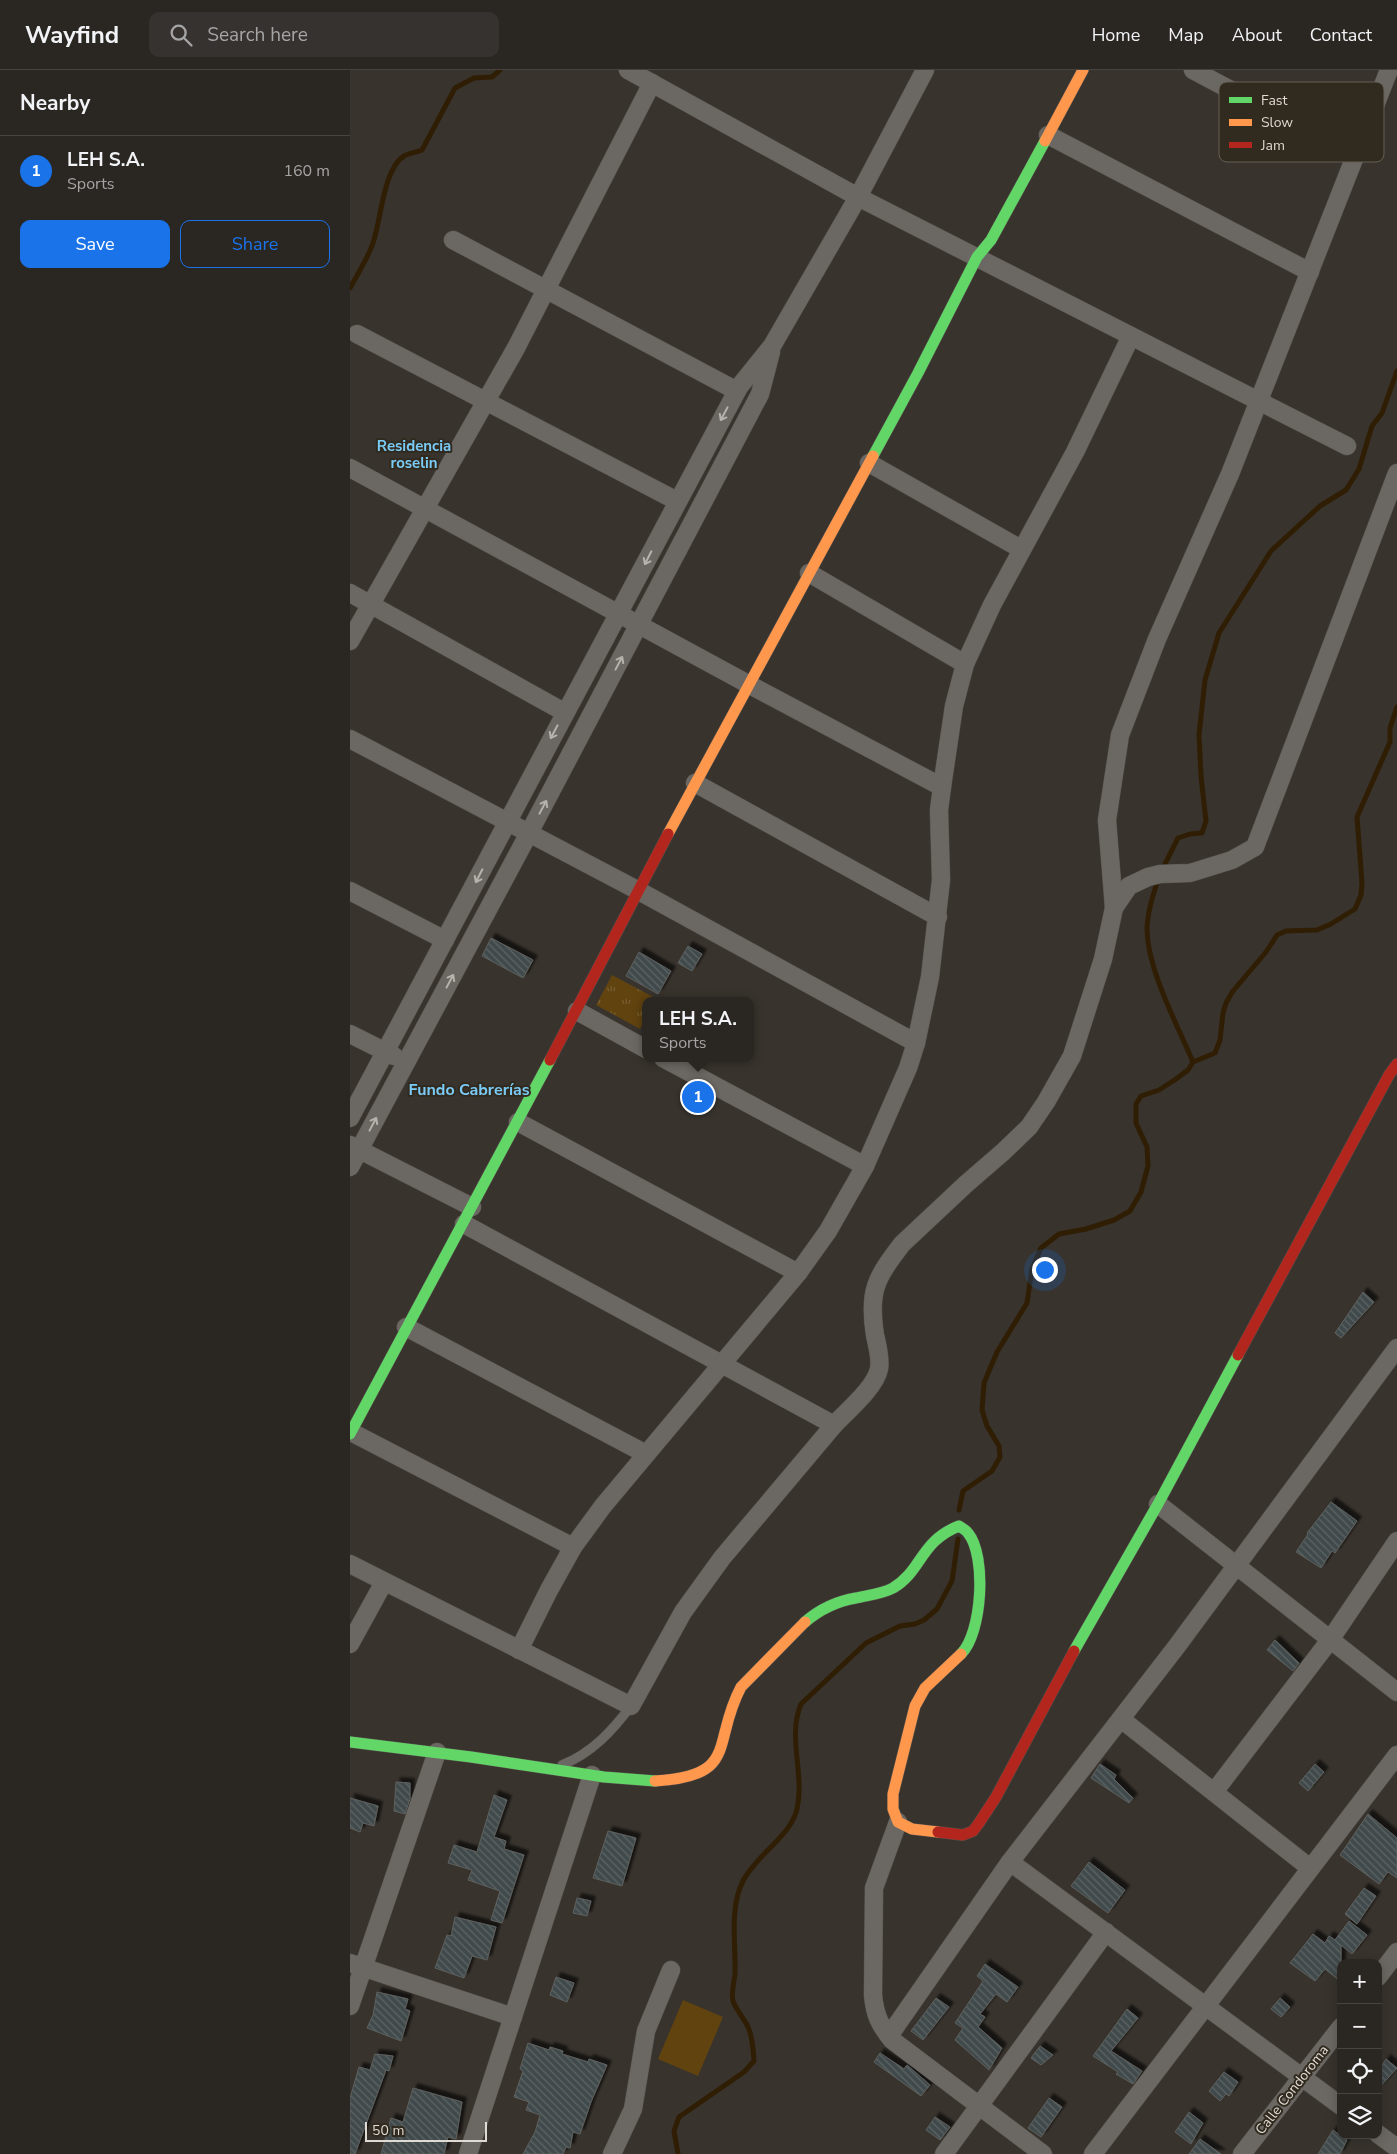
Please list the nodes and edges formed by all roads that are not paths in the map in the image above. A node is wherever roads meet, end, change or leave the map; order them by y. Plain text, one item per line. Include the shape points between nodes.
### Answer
1 (628, 70) edge
2 (925, 70) edge
3 (1083, 70) edge
4 (1193, 70) edge
5 (1389, 70) edge
6 (652, 83) junction
7 (1384, 83) edge
8 (1219, 84) edge
9 (1048, 135) junction
10 (1354, 162) edge
11 (858, 197) junction
12 (453, 240) dead end
13 (977, 257) junction
14 (1310, 272) junction
15 (546, 289) junction
16 (357, 334) dead end
17 (1131, 336) junction
18 (772, 346) junction
19 (737, 391) junction
20 (486, 401) junction
21 (1258, 401) junction
22 (1347, 446) dead end
23 (869, 463) junction
24 (350, 468) edge
25 (1397, 472) edge
26 (677, 501) junction
27 (425, 509) junction
28 (1021, 549) junction
29 (809, 573) junction
30 (350, 593) edge
31 (371, 604) junction
32 (618, 614) junction
33 (639, 625) junction
34 (350, 641) edge
35 (965, 664) junction
36 (748, 684) junction
37 (564, 712) junction
38 (350, 739) edge
39 (695, 783) junction
40 (942, 787) junction
41 (507, 821) junction
42 (529, 833) junction
43 (350, 891) edge
44 (639, 891) junction
45 (1114, 908) junction
46 (938, 916) junction
47 (445, 940) junction
48 (577, 1011) junction
49 (350, 1034) edge
50 (916, 1043) junction
51 (642, 1046) edge
52 (385, 1052) junction
53 (406, 1062) junction
54 (670, 1062) edge
55 (1397, 1064) edge
56 (350, 1118) edge
57 (518, 1122) junction
58 (355, 1147) edge
59 (865, 1166) junction
60 (350, 1167) edge
61 (472, 1207) junction
62 (464, 1224) junction
63 (798, 1273) junction
64 (406, 1327) junction
65 (1397, 1348) edge
66 (721, 1365) junction
67 (834, 1425) junction
68 (350, 1433) edge
69 (646, 1454) junction
70 (1158, 1504) junction
71 (1397, 1541) edge
72 (573, 1547) junction
73 (350, 1564) edge
74 (1236, 1566) junction
75 (384, 1582) junction
76 (1330, 1640) junction
77 (350, 1644) edge
78 (519, 1650) junction
79 (1397, 1692) edge
80 (631, 1706) junction
81 (1121, 1718) junction
82 (350, 1742) edge
83 (437, 1752) junction
84 (1397, 1755) edge
85 (552, 1769) junction
86 (592, 1775) junction
87 (1214, 1792) junction
88 (898, 1822) junction
89 (1010, 1862) junction
90 (1310, 1868) junction
91 (1106, 1932) junction
92 (1397, 1952) edge
93 (356, 1965) edge
94 (671, 1970) dead end
95 (1382, 1972) edge
96 (350, 2006) edge
97 (1205, 2006) junction
98 (513, 2017) junction
99 (1337, 2032) edge
100 (889, 2036) junction
101 (1302, 2078) junction
102 (1337, 2103) edge
103 (979, 2106) junction
104 (1382, 2137) edge
105 (1397, 2148) edge
106 (468, 2154) edge
107 (612, 2154) edge
108 (944, 2154) edge
109 (1042, 2154) edge
110 (1093, 2154) edge
111 (1242, 2154) edge

1 - 6 street
2 - 11 street
3 - 9 street
4 - 8 street
5 - 7 street
6 - 11 street
6 - 15 street
9 - 13 street via 991,240
9 - 14 street
10 - 14 street
11 - 13 street
11 - 18 street
12 - 15 street
13 - 17 street
13 - 23 street
14 - 21 street
15 - 19 street
15 - 20 street
16 - 20 street
17 - 21 street
17 - 28 street via 1075,452
18 - 19 street
18 - 33 street via 760,394
19 -> 26 street
20 - 26 street
20 - 27 street
21 - 22 street
21 - 45 street via 1120,735 1107,820
23 - 28 street
23 - 29 street
24 - 27 street
25 - 45 street via 1255,848 1232,860 1190,872 1160,874 1138,881 1129,886
26 -> 32 street
27 - 31 street
27 - 32 street
28 - 35 street
29 - 35 street
29 - 36 street
30 - 31 street
31 - 34 street
31 - 37 street
32 - 33 street
32 - 37 street
33 - 36 street
42 -> 33 street
35 - 40 street via 954,706
36 - 39 street
36 - 40 street
37 -> 41 street
38 - 41 street
39 - 44 street
39 - 46 street
40 - 46 street
41 - 42 street
41 -> 47 street
42 - 44 street
53 -> 42 street
43 - 47 street
44 - 48 street
44 - 50 street
45 - 67 street via 1092,998 1062,1076 1029,1127 902,1244 887,1263 872,1293 871,1310 879,1368 865,1393
46 - 50 street via 930,977
47 - 52 street
48 - 51 street
48 - 57 street
49 - 52 street
50 - 59 street
52 - 53 street
52 - 56 street
58 -> 53 street
54 - 59 street
55 - 70 street
57 - 61 street
57 - 63 street
58 - 60 street
58 - 61 street
59 - 63 street via 832,1224
61 - 62 street
62 - 64 street
62 - 66 street
63 - 66 street
64 - 68 street
64 - 69 street
65 - 74 street
66 - 67 street
66 - 69 street
67 - 80 street via 717,1565 683,1612
68 - 72 street
69 - 72 street
70 - 74 street
70 - 88 street via 979,1823 963,1835 912,1829
71 - 76 street
72 - 78 street
73 - 75 street
74 - 76 street
74 - 81 street
75 - 77 street
75 - 78 street
76 - 79 street
76 - 87 street
78 - 80 street
80 - 85 lane via 594,1747
81 - 87 street
81 - 89 street
82 - 83 street
83 - 85 street
83 - 93 street
84 - 90 street
85 - 86 street
86 - 88 street via 668,1781 695,1776 711,1767 725,1742 729,1710 740,1688 785,1641 816,1613 848,1600 894,1588 932,1542 947,1529 959,1526 968,1532 977,1558 980,1600 976,1625 968,1647 925,1688 915,1706 893,1794 893,1809
86 - 98 street
87 - 90 street
88 - 100 street via 874,1888 874,2008 879,2024
89 - 91 street
89 - 100 street
90 - 97 street
91 - 97 street
91 - 103 street
92 - 95 street
93 - 96 street
93 - 98 street
94 - 107 street via 646,2031 633,2109
97 - 101 street
97 - 110 street
98 - 106 street
99 - 101 street, Calle Condoroma
100 - 103 street
101 - 102 street
101 - 111 street, Calle Condoroma
103 - 108 street
103 - 109 street
104 - 105 street

